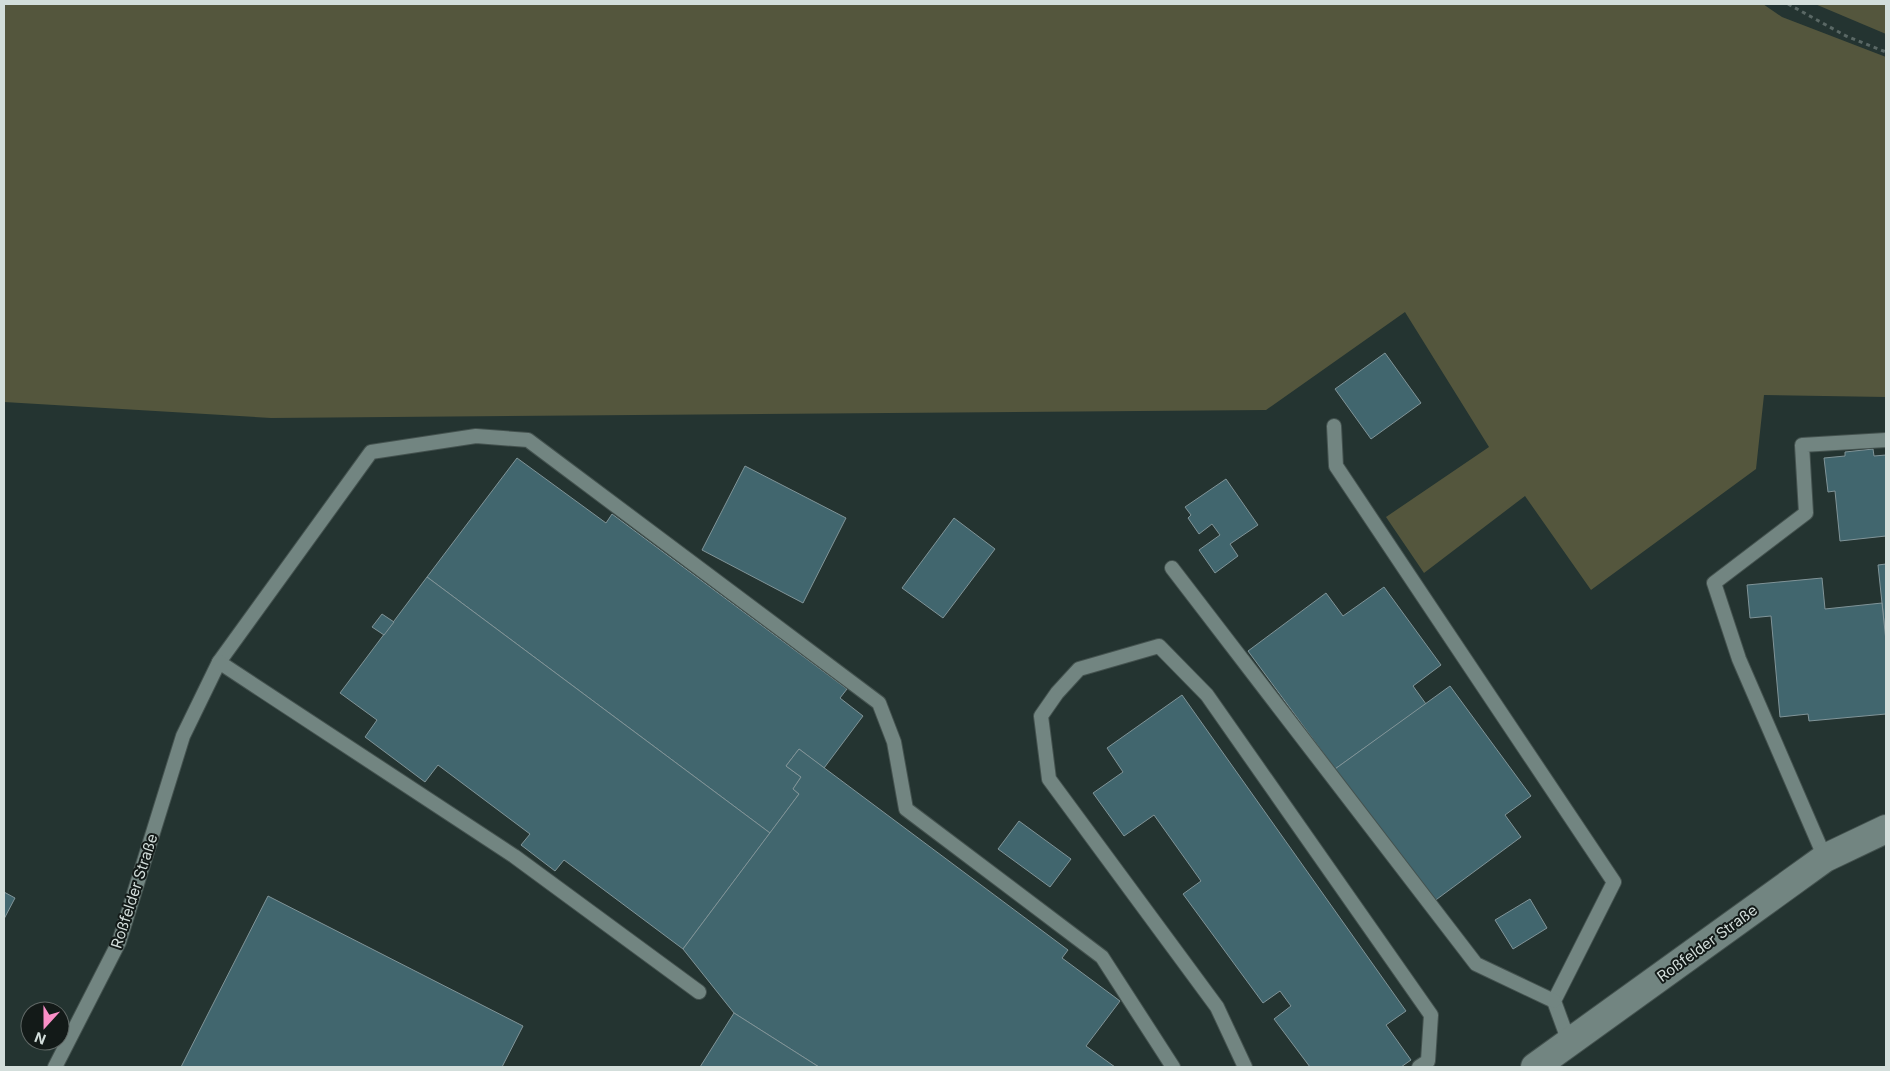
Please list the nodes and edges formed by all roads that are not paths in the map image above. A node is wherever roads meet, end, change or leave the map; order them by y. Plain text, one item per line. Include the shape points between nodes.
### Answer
1 (1334, 426) dead end
2 (1886, 440) edge
3 (1172, 568) dead end
4 (219, 662) junction
5 (1886, 829) edge
6 (1825, 858) junction
7 (699, 992) dead end
8 (1554, 1001) junction
9 (1569, 1042) junction
10 (56, 1067) edge
11 (1173, 1067) edge
12 (1245, 1067) edge
13 (1419, 1067) edge
14 (1535, 1067) edge

1 - 8 lane via 1336,466 1614,882
2 - 6 lane via 1802,445 1806,514 1714,583 1738,659
3 - 8 lane via 1476,964
4 - 7 lane via 514,856
4 - 10 lane, Roßfelder Straße via 183,736 119,942
4 - 11 lane, Roßfelder Straße via 371,452 476,436 528,440 879,703 894,742 906,809 1102,957
5 - 6 street, Roßfelder Straße
6 - 9 street, Roßfelder Straße
8 - 9 lane
9 - 14 street, Roßfelder Straße
12 - 13 lane via 1217,1007 1049,779 1041,716 1080,669 1159,646 1207,695 1432,1015 1428,1061

